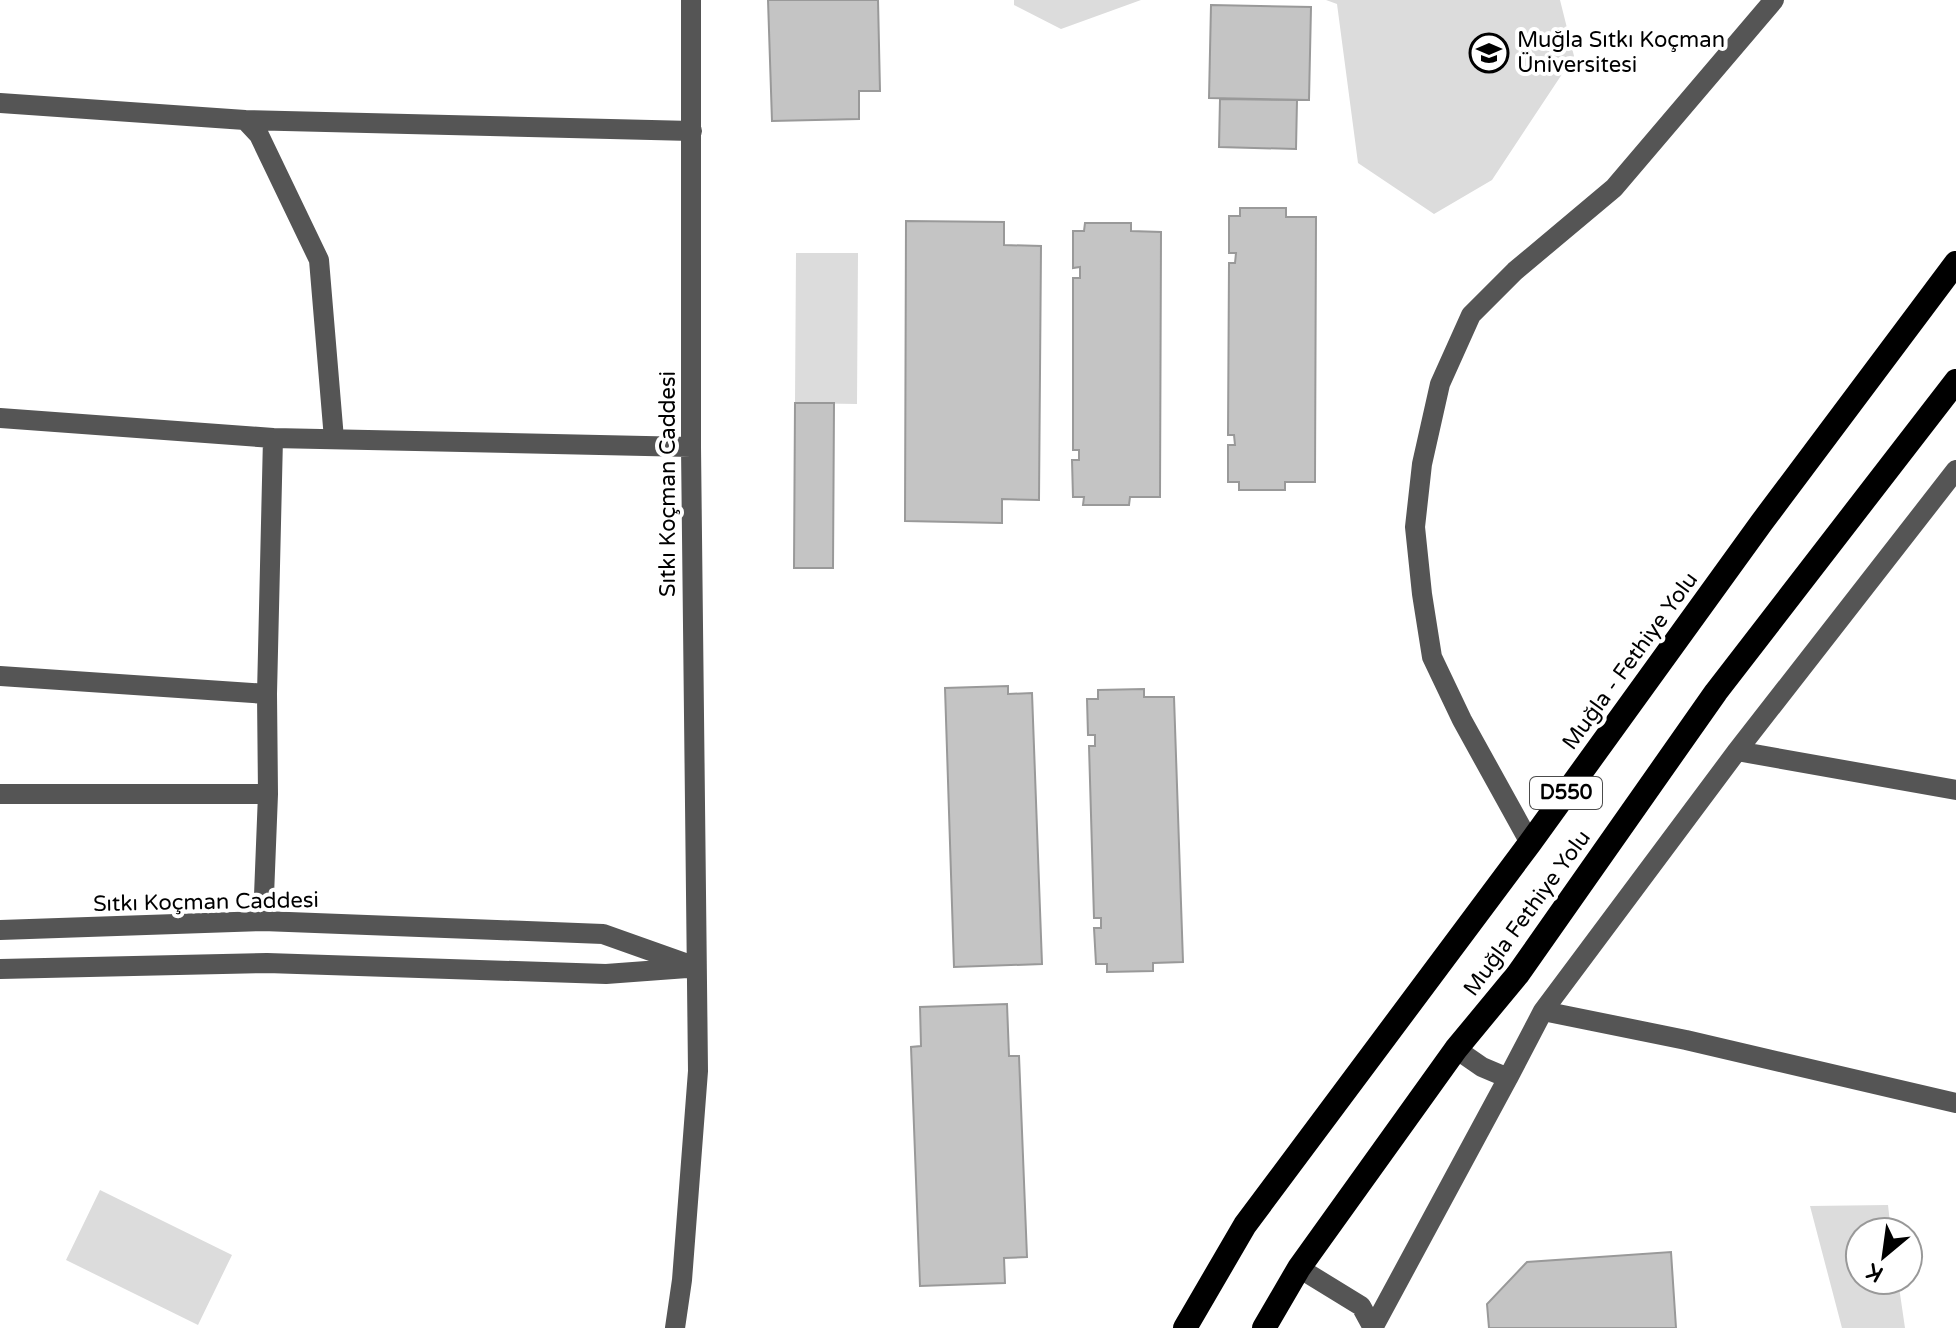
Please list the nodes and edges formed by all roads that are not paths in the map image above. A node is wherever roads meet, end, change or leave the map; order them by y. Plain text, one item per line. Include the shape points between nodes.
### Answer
1 (691, 0) edge
2 (1774, 0) edge
3 (0, 103) edge
4 (245, 120) junction
5 (692, 131) junction
6 (1956, 263) edge
7 (1956, 381) edge
8 (0, 418) edge
9 (273, 438) junction
10 (334, 439) junction
11 (691, 447) junction
12 (1956, 470) edge
13 (0, 676) edge
14 (267, 694) junction
15 (1737, 751) junction
16 (1956, 790) edge
17 (0, 794) edge
18 (268, 794) junction
19 (1530, 843) junction
20 (263, 921) junction
21 (0, 930) edge
22 (696, 967) junction
23 (0, 969) edge
24 (1543, 1011) junction
25 (1456, 1049) junction
26 (1508, 1078) junction
27 (1956, 1103) edge
28 (1299, 1268) junction
29 (675, 1328) edge
30 (1185, 1328) edge
31 (1264, 1328) edge
32 (1373, 1328) edge

1 - 5 street, Sıtkı Koçman Caddesi
2 - 19 street via 1614,188 1471,315 1440,384 1415,527 1432,657
3 - 4 street
4 - 5 street
4 - 10 street via 259,135 319,260
5 - 11 street, Sıtkı Koçman Caddesi
6 - 19 highway, Muğla - Fethiye Yolu / D550
7 - 25 highway, Muğla Fethiye Yolu / D550 via 1716,692 1518,974
8 - 9 street
9 - 10 street
9 - 14 street
10 - 11 street
11 - 22 street, Sıtkı Koçman Caddesi
12 - 15 street
13 - 14 street
14 - 18 street
15 - 16 street
15 - 24 street
17 - 18 street
18 - 20 street
19 - 30 highway, Muğla - Fethiye Yolu / D550 via 1245,1225
20 - 21 street, Sıtkı Koçman Caddesi
20 - 22 street, Sıtkı Koçman Caddesi via 603,934
22 - 23 street via 606,974 267,963
22 - 29 street, Sıtkı Koçman Caddesi via 698,1071
24 - 26 street
24 - 27 street
25 - 26 street
25 - 28 highway, Muğla Fethiye Yolu / D550
26 - 32 street
28 - 31 highway, Muğla Fethiye Yolu / D550
28 - 32 street via 1361,1306

